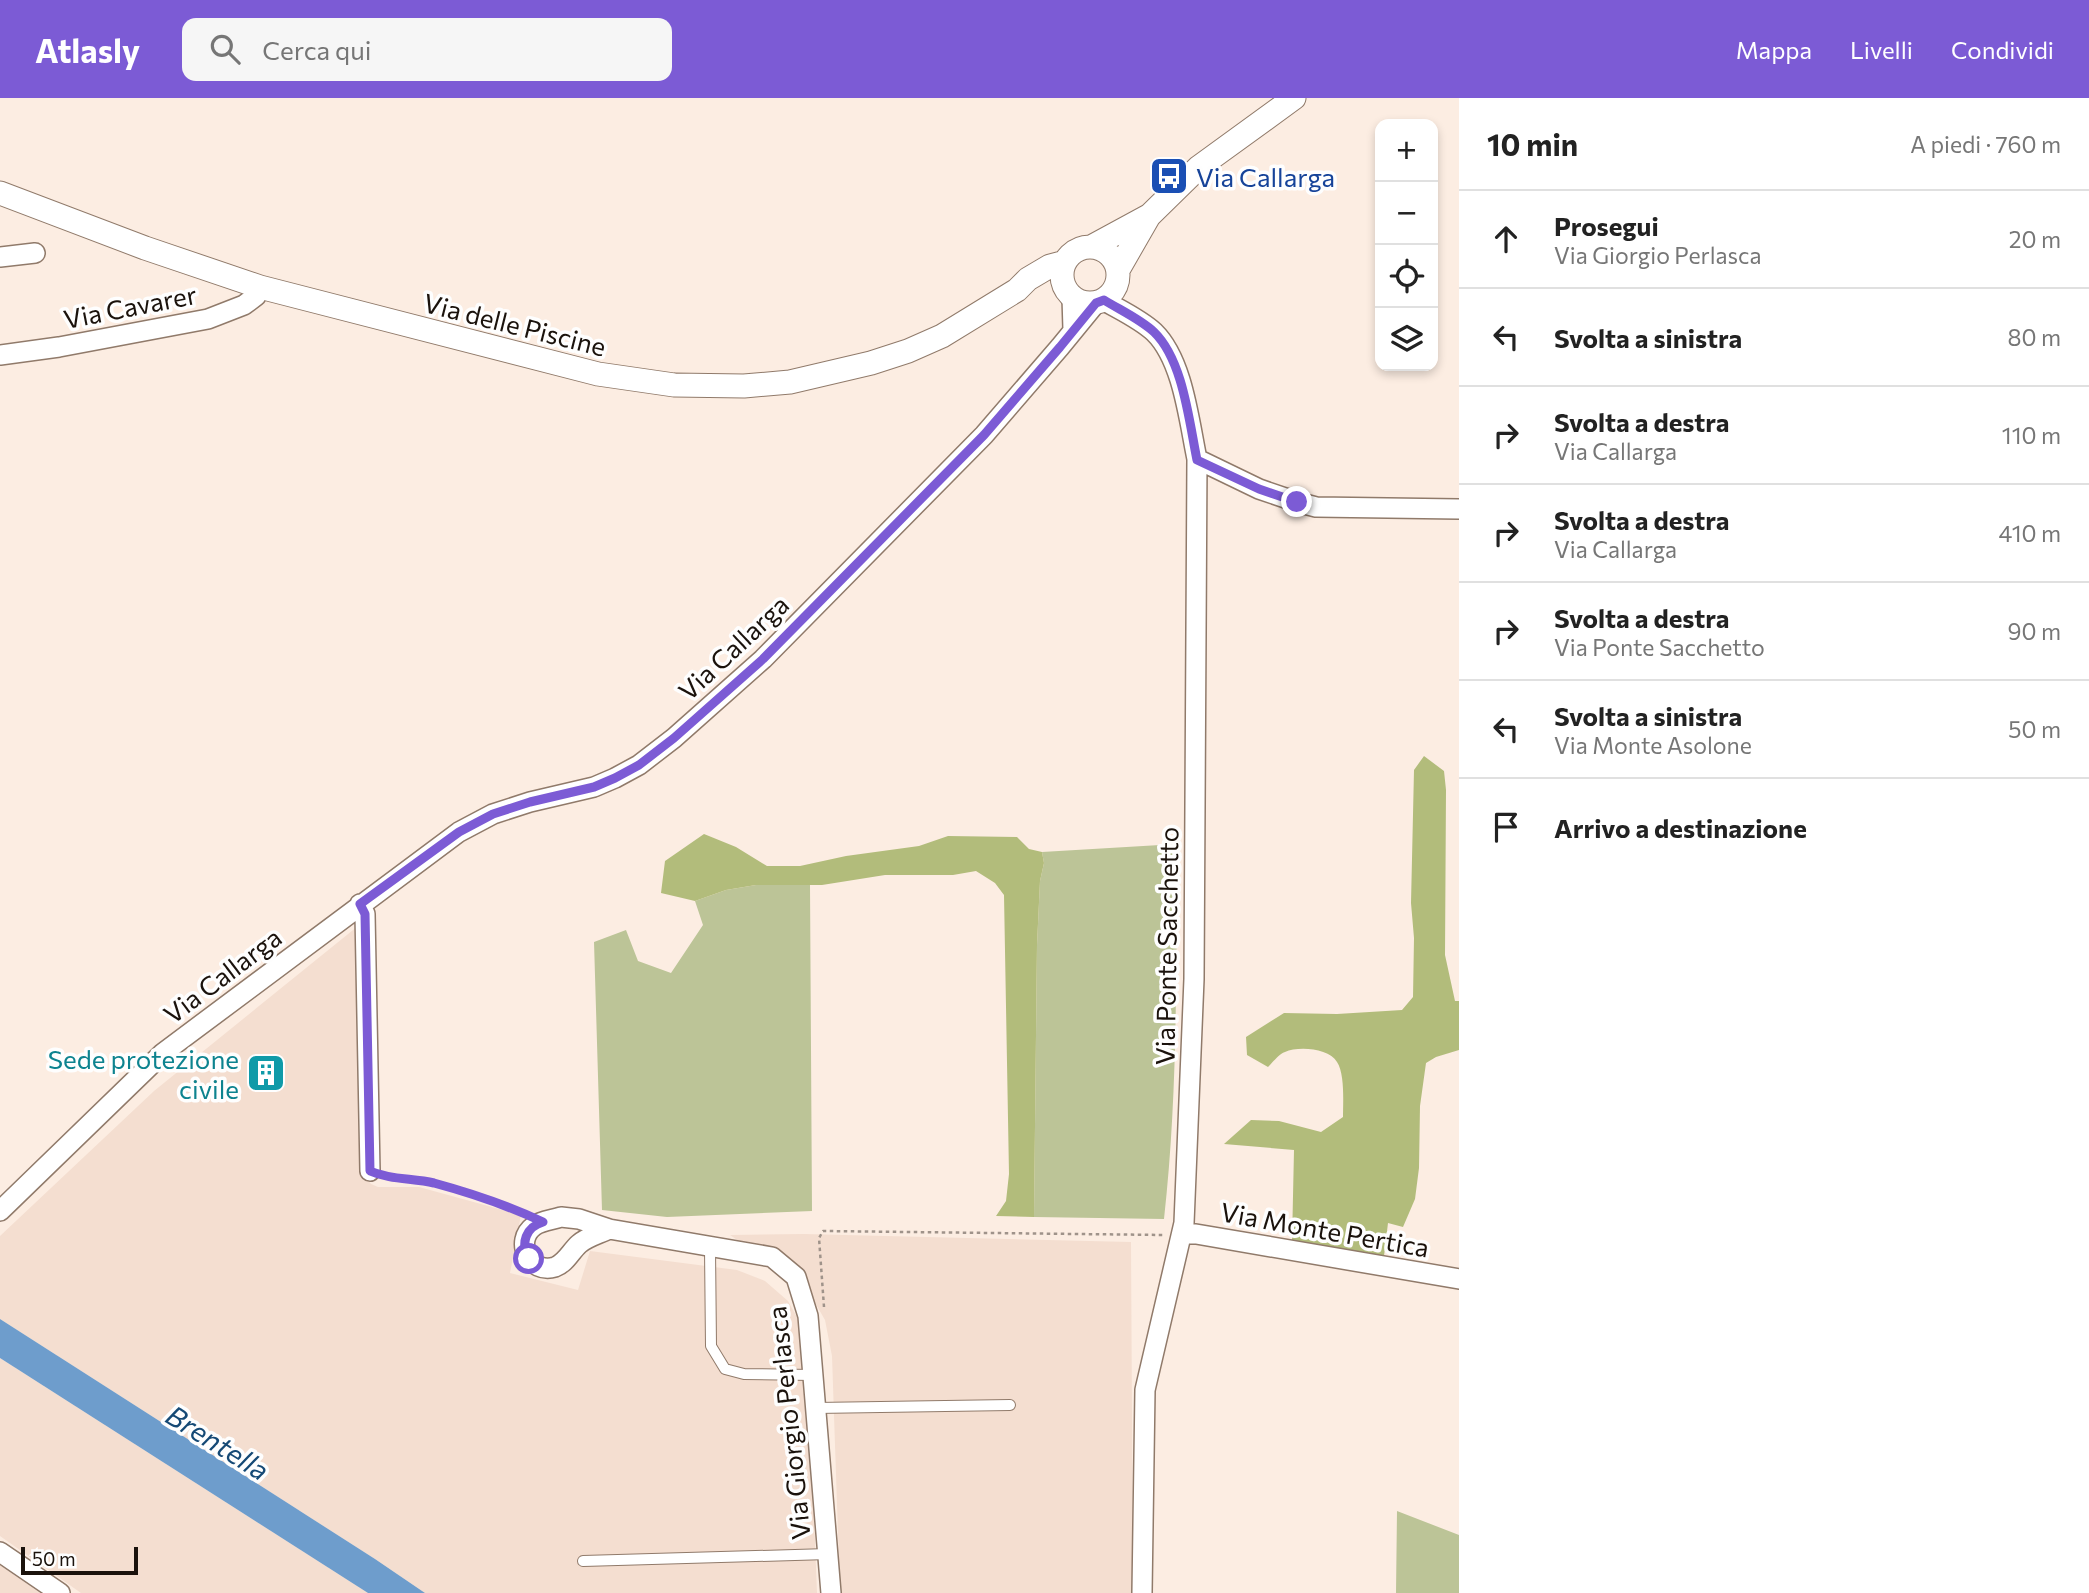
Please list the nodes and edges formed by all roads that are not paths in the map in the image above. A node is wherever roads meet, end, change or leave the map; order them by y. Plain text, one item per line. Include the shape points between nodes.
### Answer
1 (1294, 98) edge
2 (0, 193) edge
3 (1150, 215) junction
4 (1091, 247) junction
5 (35, 253) dead end
6 (0, 257) edge
7 (1065, 262) junction
8 (260, 287) junction
9 (1017, 290) junction
10 (1107, 291) junction
11 (1068, 292) junction
12 (1073, 330) junction
13 (0, 355) edge
14 (1197, 460) junction
15 (1459, 509) edge
16 (360, 904) junction
17 (370, 1171) road end
18 (0, 1211) edge
19 (608, 1229) junction
20 (1182, 1234) junction
21 (710, 1248) junction
22 (1459, 1279) edge
23 (813, 1375) junction
24 (1010, 1405) dead end
25 (816, 1408) junction
26 (0, 1552) edge
27 (828, 1554) junction
28 (583, 1561) dead end
29 (60, 1593) edge
30 (831, 1593) edge
31 (1142, 1593) edge

1 - 3 street via 1199,167
2 - 8 street, Via delle Piscine
3 - 4 street, Via delle Piscine
3 - 10 street
4 - 7 street, Via delle Piscine via 1071,254
4 - 10 street via 1109,254
5 - 6 street
7 - 9 street, Via delle Piscine via 1050,266
7 - 11 street via 1062,270
8 - 9 street, Via delle Piscine via 598,374 708,387 790,382 871,363 942,336
8 - 13 street, Via Cavarer via 244,305 208,318
9 - 11 street, Via delle Piscine via 1046,286
10 - 11 street, Via delle Piscine via 1079,301
10 - 12 street, Via Callarga
10 - 14 street, Via Ponte Sacchetto via 1169,350
11 - 12 street
12 - 16 street, Via Callarga via 984,435 763,659 674,738 639,765 594,787 493,814 459,832
14 - 15 street via 1259,489 1317,506
14 - 20 street, Via Ponte Sacchetto via 1194,979
16 - 17 street via 365,914
16 - 18 street, Via Callarga via 163,1053
19 - 19 street, Via Giorgio Perlasca via 585,1239 562,1264 548,1268 534,1264 524,1246 531,1228 561,1217
19 - 21 street, Via Giorgio Perlasca
20 - 22 street, Via Monte Pertica
20 - 31 street, Via Ponte Sacchetto via 1145,1390
21 - 23 street, Via Giorgio Perlasca via 772,1257 796,1277 808,1316
21 - 23 lane via 711,1346 726,1369 744,1374
23 - 25 street, Via Giorgio Perlasca
24 - 25 lane
25 - 27 street, Via Giorgio Perlasca
26 - 29 street
27 - 28 lane
27 - 30 street, Via Giorgio Perlasca

